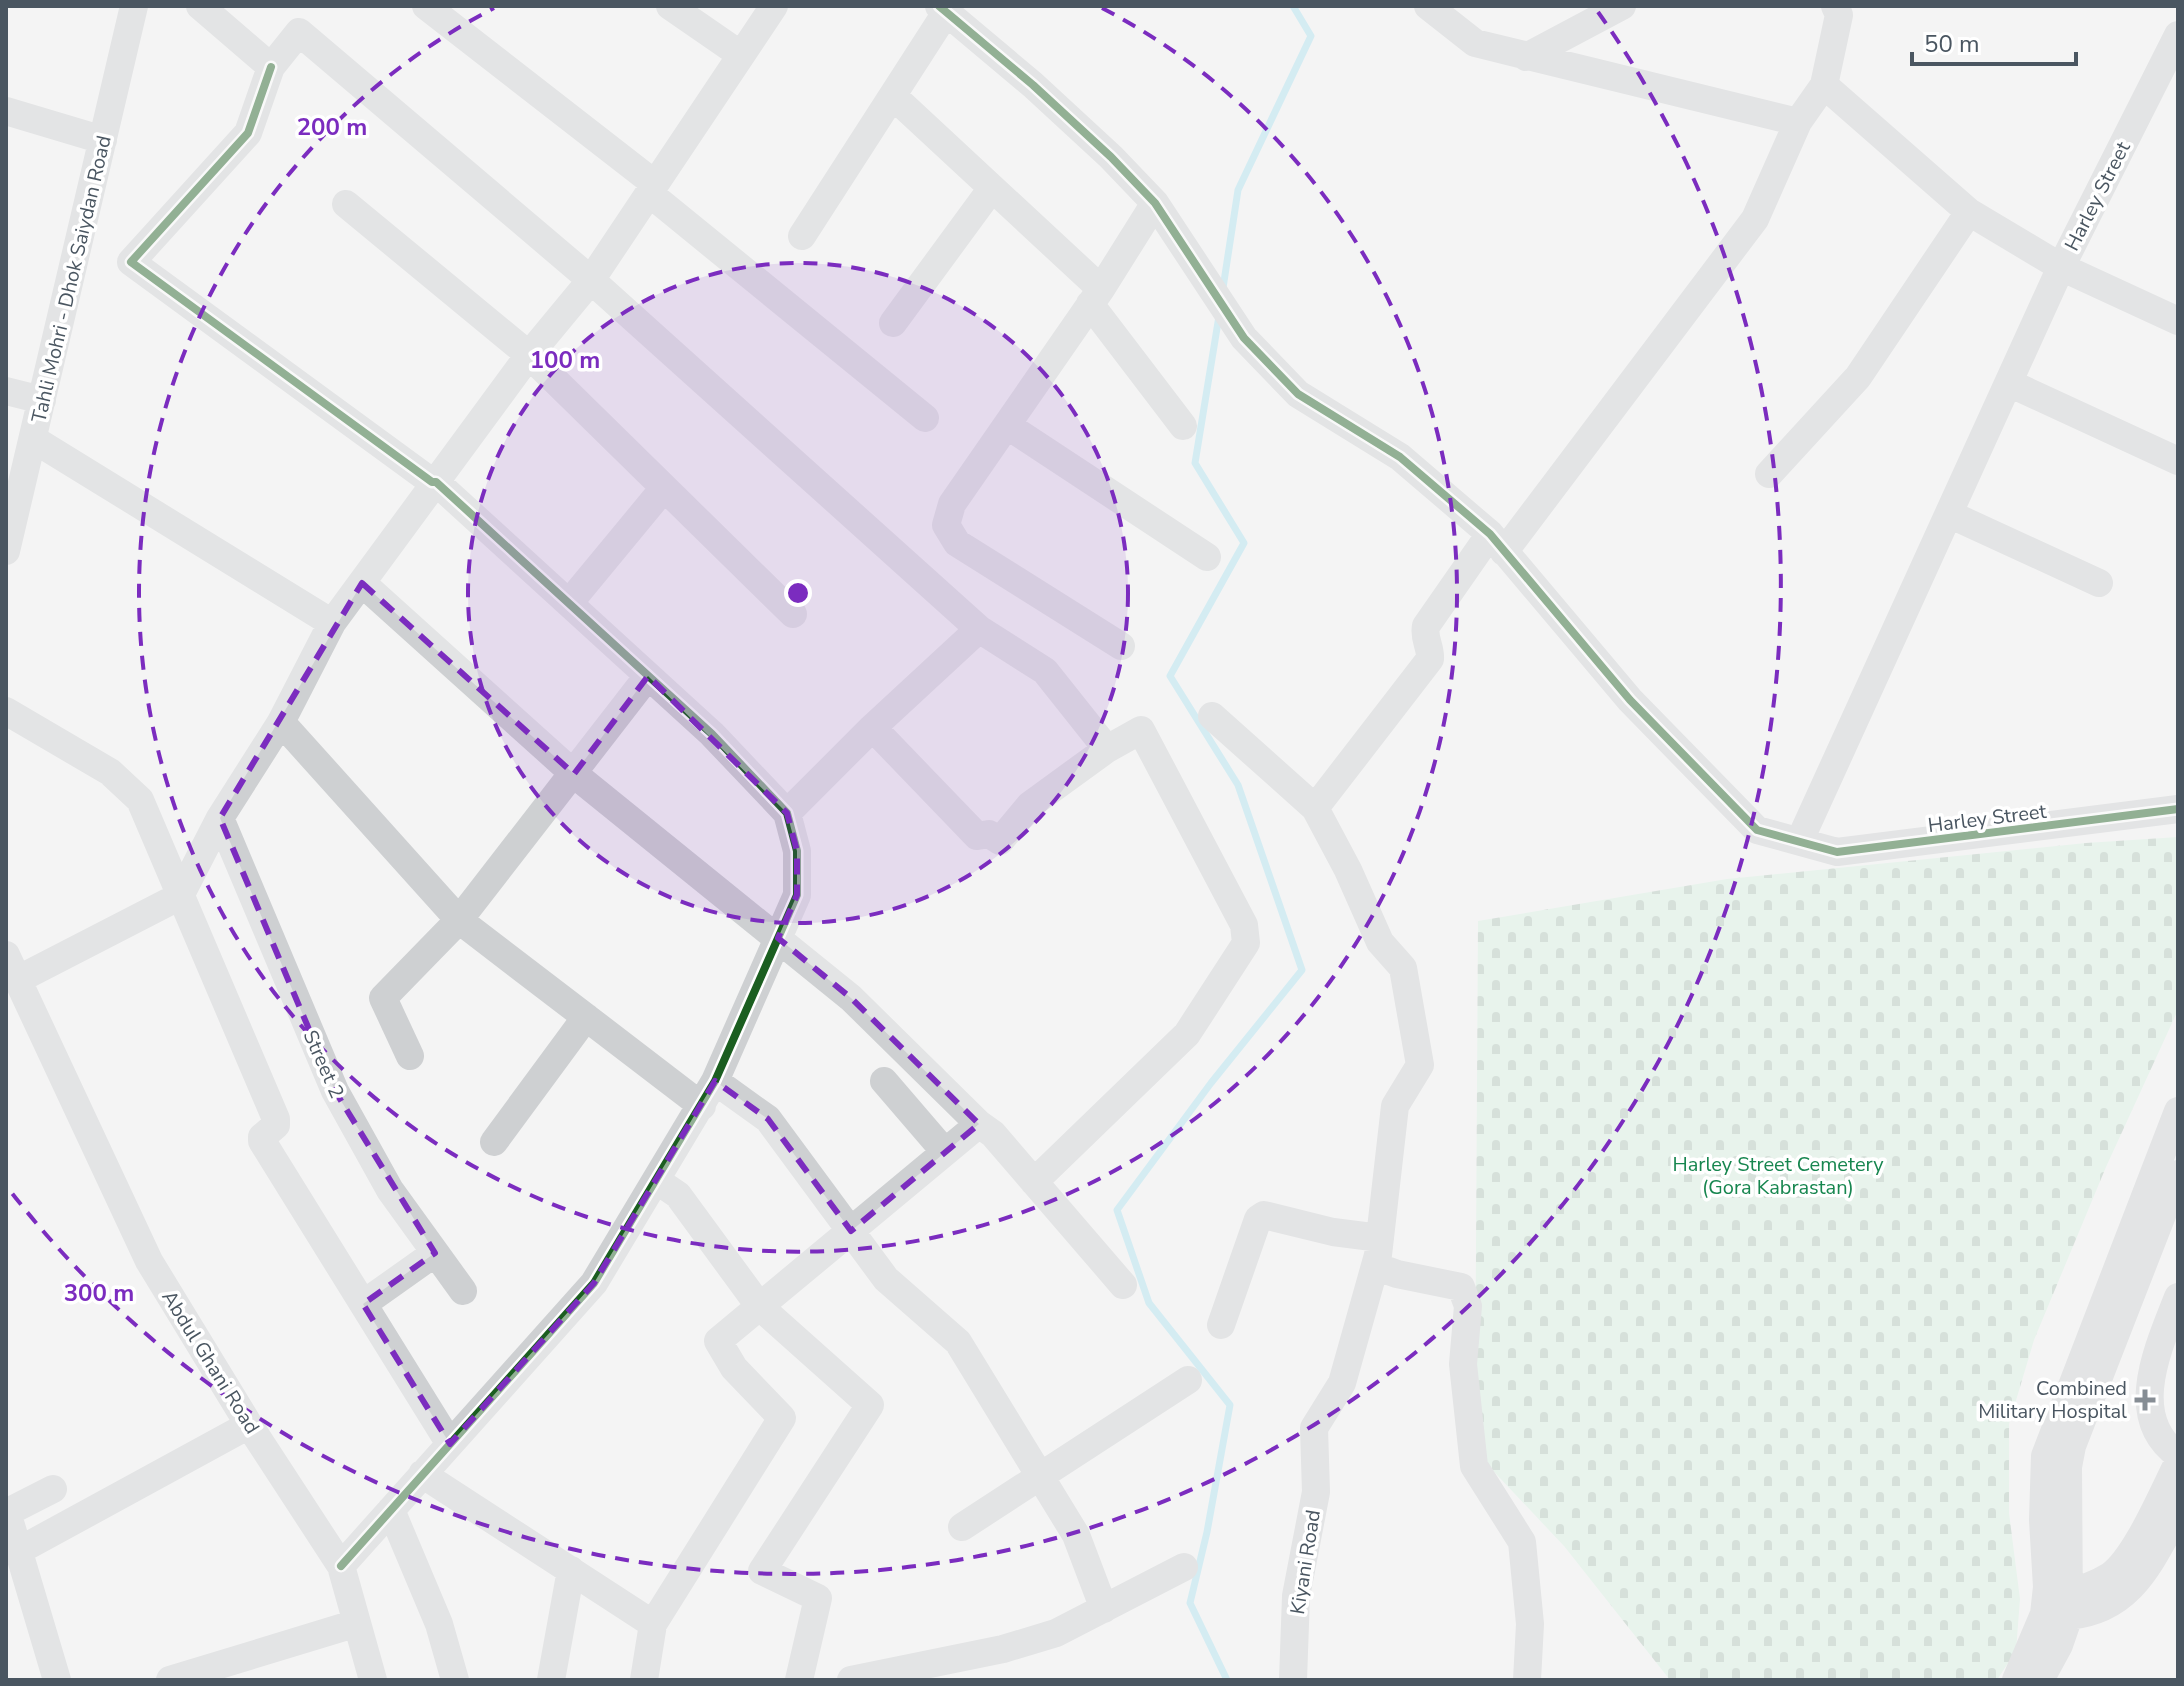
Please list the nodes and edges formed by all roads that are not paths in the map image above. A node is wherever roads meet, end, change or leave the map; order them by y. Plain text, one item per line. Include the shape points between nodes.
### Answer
1 (134, 6) edge
2 (200, 6) edge
3 (426, 6) edge
4 (670, 6) edge
5 (774, 6) edge
6 (1428, 6) edge
7 (1622, 6) edge
8 (1835, 6) edge
9 (943, 9) edge
10 (2178, 35) edge
11 (741, 55) junction
12 (1526, 57) junction
13 (271, 67) junction
14 (1824, 85) junction
15 (893, 96) junction
16 (6, 111) edge
17 (1798, 122) junction
18 (103, 140) junction
19 (652, 188) junction
20 (992, 188) junction
21 (1155, 203) junction
22 (346, 204) dead end
23 (1969, 212) junction
24 (802, 236) dead end
25 (2061, 267) junction
26 (591, 280) junction
27 (1096, 296) junction
28 (2178, 321) edge
29 (893, 323) dead end
30 (529, 355) junction
31 (2009, 383) junction
32 (6, 391) edge
33 (42, 400) junction
34 (925, 418) dead end
35 (1008, 426) junction
36 (1183, 426) dead end
37 (33, 439) junction
38 (2178, 461) edge
39 (1769, 474) dead end
40 (14, 481) edge
41 (436, 482) junction
42 (664, 488) junction
43 (1949, 514) junction
44 (1497, 543) junction
45 (6, 551) edge
46 (1207, 557) dead end
47 (362, 583) junction
48 (2099, 583) dead end
49 (569, 603) junction
50 (793, 614) dead end
51 (332, 623) junction
52 (979, 629) junction
53 (1121, 646) dead end
54 (648, 676) junction
55 (6, 711) edge
56 (1212, 716) dead end
57 (281, 722) junction
58 (873, 728) junction
59 (1107, 749) junction
60 (574, 774) junction
61 (1315, 808) junction
62 (2178, 809) edge
63 (787, 813) junction
64 (220, 818) junction
65 (1800, 840) junction
66 (180, 896) junction
67 (459, 920) junction
68 (778, 938) junction
69 (12, 967) edge
70 (586, 1017) junction
71 (410, 1056) dead end
72 (884, 1081) dead end
73 (708, 1094) junction
74 (2178, 1111) edge
75 (979, 1124) junction
76 (494, 1142) dead end
77 (945, 1152) junction
78 (2178, 1174) edge
79 (656, 1180) junction
80 (1034, 1182) junction
81 (851, 1231) junction
82 (1380, 1238) junction
83 (435, 1253) junction
84 (1375, 1266) junction
85 (1123, 1285) dead end
86 (463, 1291) dead end
87 (2178, 1297) edge
88 (363, 1304) junction
89 (760, 1307) junction
90 (1221, 1325) dead end
91 (1188, 1380) dead end
92 (249, 1425) junction
93 (450, 1444) junction
94 (2178, 1455) edge
95 (2178, 1463) edge
96 (422, 1474) junction
97 (1039, 1475) junction
98 (53, 1489) dead end
99 (391, 1510) junction
100 (7, 1512) edge
101 (2178, 1513) edge
102 (962, 1527) dead end
103 (20, 1550) junction
104 (341, 1566) junction
105 (1184, 1567) dead end
106 (571, 1570) junction
107 (2069, 1604) junction
108 (1104, 1609) junction
109 (357, 1623) junction
110 (653, 1624) junction
111 (57, 1680) edge
112 (170, 1680) edge
113 (373, 1680) edge
114 (455, 1680) edge
115 (551, 1680) edge
116 (644, 1680) edge
117 (799, 1680) edge
118 (851, 1680) edge
119 (1293, 1680) edge
120 (1527, 1680) edge
121 (2016, 1680) edge
122 (2040, 1680) edge

1 - 18 street, Tahli Mohri - Dhok Saiydan Road
2 - 13 street
3 - 19 street
4 - 11 street
5 - 11 street
6 - 12 street via 1475,43
7 - 12 street
8 - 14 street via 1839,15
9 - 15 street
9 - 21 street via 1111,157
10 - 25 street, Harley Street
11 - 19 street
12 - 17 street
13 - 26 street via 299,32
13 - 41 street via 248,133 131,262
14 - 17 street
14 - 23 street
15 - 20 street
15 - 24 street
16 - 18 street
17 - 44 street via 1755,219
18 - 33 street, Tahli Mohri - Dhok Saiydan Road
19 - 26 street
19 - 34 street
20 - 27 street
20 - 29 street
21 - 27 street
21 - 44 street via 1244,338 1298,394 1400,457
22 - 30 street
23 - 25 street
23 - 39 street via 1858,377
25 - 28 street
25 - 31 street, Harley Street
26 - 30 street
26 - 52 street
27 - 35 street
27 - 36 street
30 - 41 street
30 - 42 street
31 - 38 street
31 - 43 street, Harley Street
32 - 33 street
33 - 37 street, Tahli Mohri - Dhok Saiydan Road
35 - 46 street
35 - 53 street via 952,504 946,525 957,543
37 - 40 street, Tahli Mohri - Dhok Saiydan Road
37 - 51 street
40 - 45 street, Tahli Mohri - Dhok Saiydan Road
41 - 47 street
41 - 49 street
42 - 49 street
42 - 50 street
43 - 48 street
43 - 65 street, Harley Street
44 - 61 street via 1426,626 1430,659
44 - 65 street via 1630,700 1757,830
47 - 51 street
47 - 60 street
49 - 54 street
51 - 57 street
52 - 58 street
52 - 59 street via 1045,671
54 - 60 street
54 - 63 street
55 - 66 street via 110,772 140,800
56 - 61 street
57 - 64 street
57 - 67 street
58 - 59 street via 977,836 989,834 1000,841 1030,805
58 - 63 street
59 - 80 street via 1141,730 1244,925 1246,943 1187,1034
60 - 67 street
60 - 68 street
61 - 82 street, Kiyani Road via 1380,942 1403,968 1420,1065 1395,1106
62 - 65 street, Harley Street via 1837,852
63 - 68 street via 797,851 797,895
64 - 66 street
64 - 83 street, Street 2 via 335,1091 390,1190
66 - 69 street
66 - 88 street via 276,1119 262,1141
67 - 70 street
67 - 71 street via 383,998
68 - 73 street
68 - 75 street via 851,998
69 - 92 street, Abdul Ghani Road via 149,1261
70 - 73 street
70 - 76 street
72 - 77 street
73 - 79 street
73 - 81 street via 768,1119
74 - 121 street via 2045,1456 2044,1614
75 - 77 street
75 - 80 street
77 - 81 street
78 - 107 street via 2072,1446
79 - 89 street via 678,1195
79 - 93 street via 594,1283
80 - 85 street
81 - 89 street
81 - 97 street via 886,1279 958,1342
82 - 84 street, Kiyani Road
82 - 90 street via 1264,1215 1258,1219
83 - 86 street, Street 2
83 - 88 street
84 - 119 street, Kiyani Road via 1342,1383 1314,1428 1316,1492 1296,1596
84 - 120 street via 1461,1287 1468,1306 1463,1364 1474,1466 1522,1542 1530,1624
87 - 94 street via 2151,1367 2151,1381 2152,1425
88 - 93 street
89 - 110 street via 718,1341 734,1368 782,1418
89 - 117 street via 870,1405 762,1571 818,1598
91 - 97 street
92 - 103 street
92 - 104 street, Abdul Ghani Road
93 - 96 street
95 - 107 street via 2133,1549 2113,1574
96 - 99 street
96 - 106 street
97 - 102 street
97 - 108 street via 1076,1535
98 - 100 street
99 - 104 street
99 - 114 street via 439,1624
100 - 103 street
101 - 107 street via 2149,1564 2109,1607 2091,1614
103 - 111 street
104 - 109 street, Abdul Ghani Road
105 - 108 street
106 - 110 street
106 - 115 street
107 - 122 street via 2059,1645
108 - 118 street via 1056,1633 1003,1649
109 - 112 street
109 - 113 street, Abdul Ghani Road
110 - 116 street

